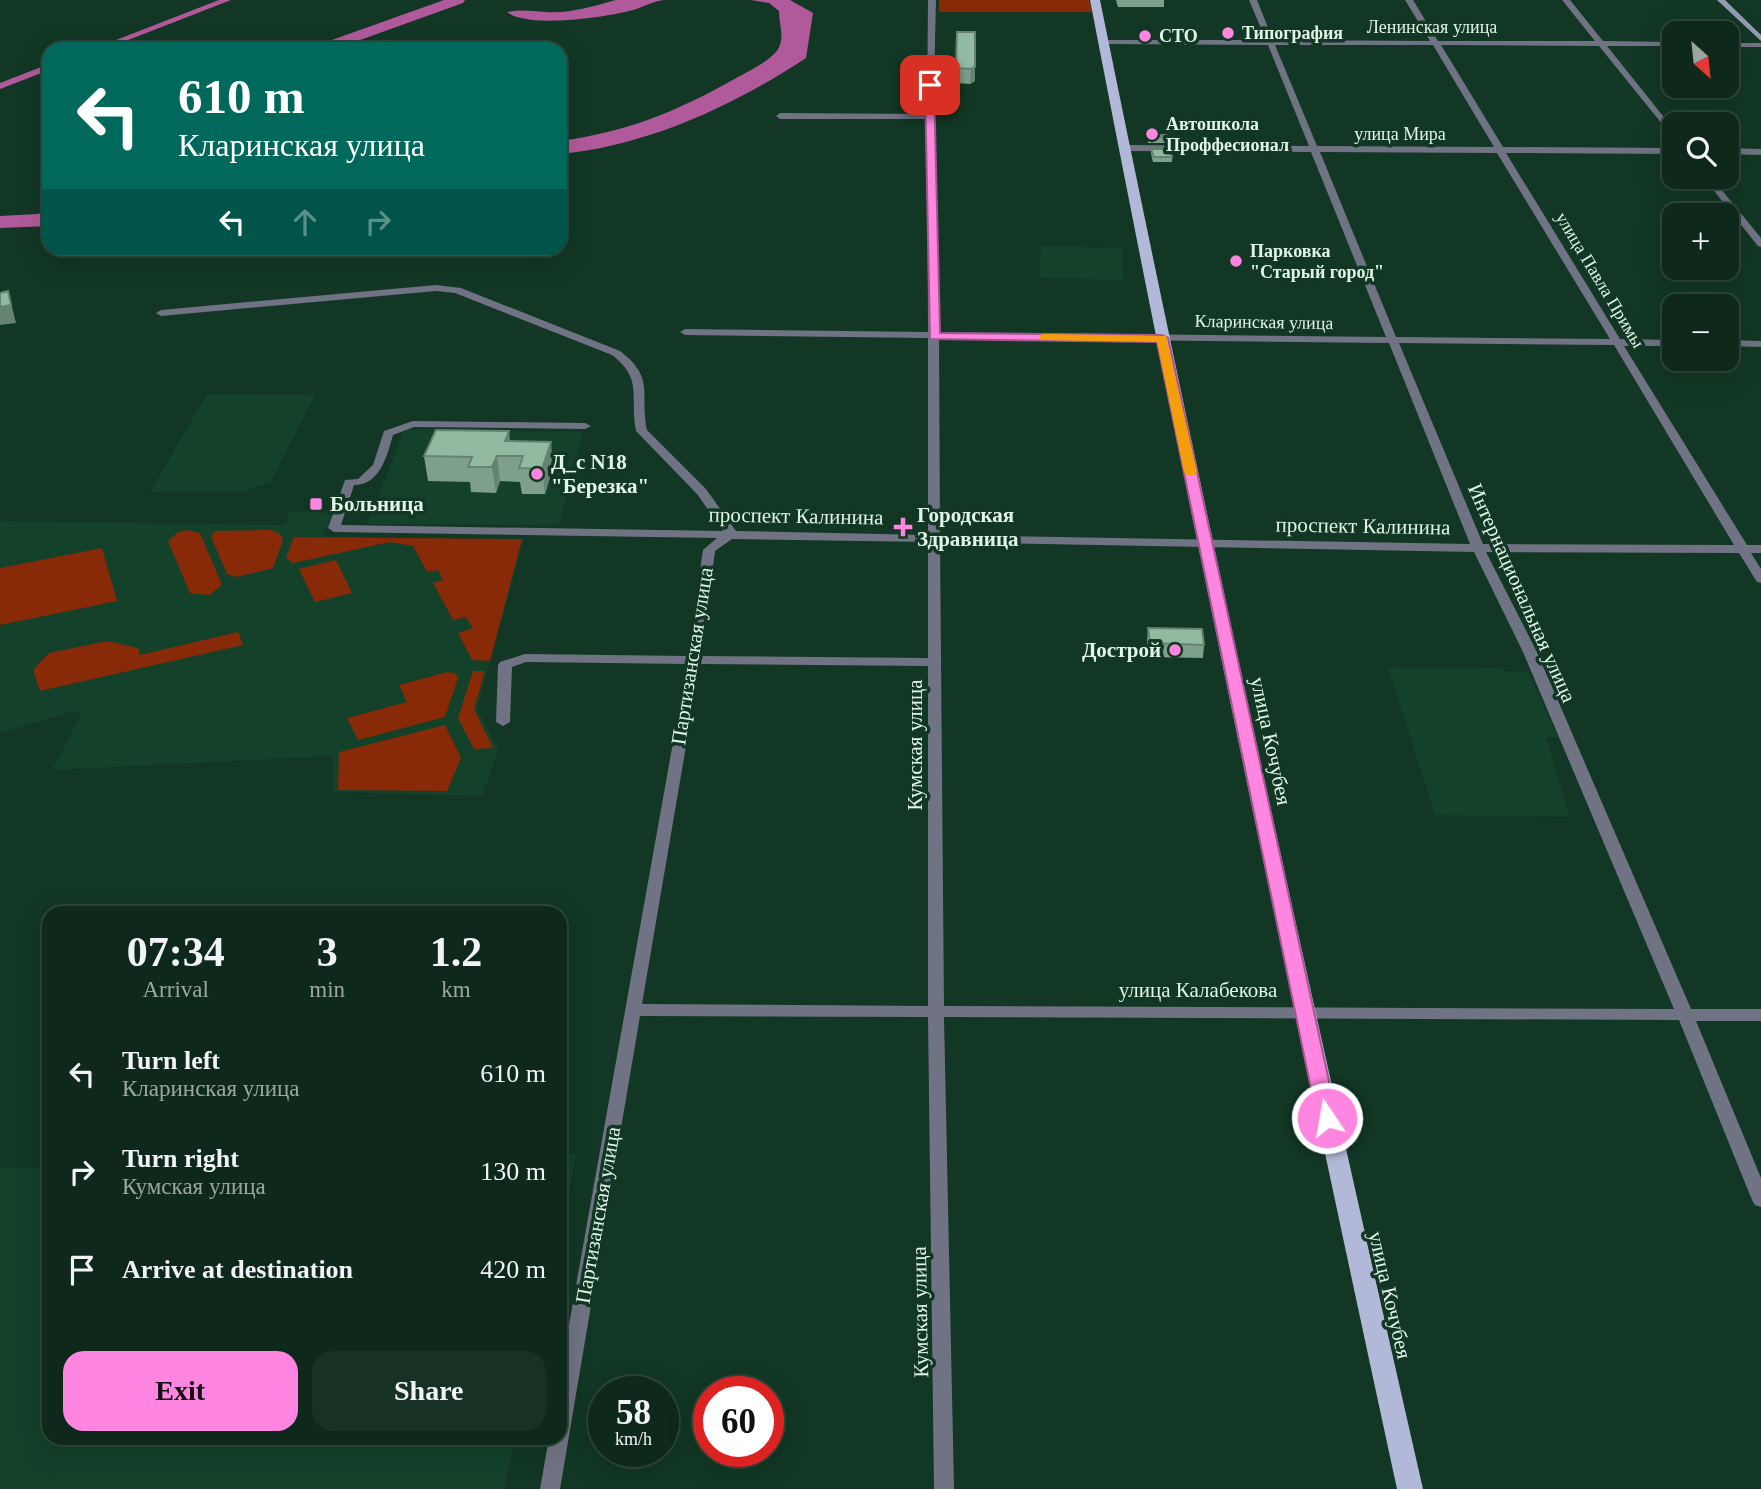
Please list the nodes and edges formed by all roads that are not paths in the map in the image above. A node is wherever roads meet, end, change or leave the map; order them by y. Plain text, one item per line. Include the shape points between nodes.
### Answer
1 (932, 0) edge
2 (1095, 0) edge
3 (1253, 0) edge
4 (1409, 0) edge
5 (1566, 0) edge
6 (1721, 0) edge
7 (1761, 39) edge
8 (1105, 42) junction
9 (1268, 42) junction
10 (1435, 43) junction
11 (1602, 44) junction
12 (1662, 44) edge
13 (1740, 45) edge
14 (1761, 45) edge
15 (780, 116) dead end
16 (930, 117) junction
17 (1662, 120) edge
18 (1124, 148) junction
19 (1312, 149) junction
20 (1501, 151) junction
21 (1662, 151) edge
22 (1739, 151) edge
23 (1761, 152) edge
24 (1717, 189) edge
25 (1761, 244) edge
26 (160, 313) dead end
27 (685, 332) dead end
28 (934, 336) junction
29 (1162, 338) junction
30 (1392, 341) junction
31 (1617, 343) junction
32 (1662, 343) edge
33 (1739, 344) edge
34 (1761, 344) edge
35 (585, 426) dead end
36 (731, 534) junction
37 (934, 538) junction
38 (1205, 543) junction
39 (1478, 548) junction
40 (1743, 549) junction
41 (1761, 549) edge
42 (1761, 579) edge
43 (694, 659) junction
44 (936, 662) junction
45 (503, 722) dead end
46 (936, 1009) junction
47 (634, 1010) junction
48 (1304, 1012) junction
49 (1685, 1015) junction
50 (1761, 1015) edge
51 (1761, 1200) edge
52 (567, 1392) edge
53 (558, 1445) edge
54 (550, 1489) edge
55 (944, 1489) edge
56 (1410, 1489) edge

1 - 16 street, Кумская улица
2 - 8 main road, улица Кочубея
3 - 9 street, Интернациональная улица
4 - 10 street, улица Павла Примы
5 - 11 street
6 - 7 street
8 - 9 street, Ленинская улица
8 - 18 main road, улица Кочубея
9 - 10 street, Ленинская улица
9 - 19 street, Интернациональная улица
10 - 11 street, Ленинская улица
10 - 20 street, улица Павла Примы
11 - 12 street, Ленинская улица
11 - 17 street
13 - 14 street
15 - 16 street
16 - 28 street, Кумская улица
18 - 19 street, улица Мира
18 - 29 main road, улица Кочубея
19 - 20 street, улица Мира
19 - 30 street, Интернациональная улица
20 - 21 street, улица Мира
20 - 31 street, улица Павла Примы
22 - 23 street
24 - 25 street
26 - 36 street via 436,288 457,290 634,365 639,375 642,431 718,508
27 - 28 street, Кларинская улица
28 - 29 street, Кларинская улица
28 - 37 street, Кумская улица
29 - 30 street, Кларинская улица
29 - 38 main road, улица Кочубея
30 - 31 street, Кларинская улица
30 - 39 street, Интернациональная улица
31 - 32 street, Кларинская улица
31 - 40 street, улица Павла Примы
33 - 34 street
35 - 36 street, проспект Калинина via 413,424 388,433 378,467 361,482 349,482 334,528
36 - 37 street, проспект Калинина
36 - 43 street, Партизанская улица via 709,550
37 - 38 street, проспект Калинина
37 - 44 street, Кумская улица
38 - 39 street, проспект Калинина
38 - 48 main road, улица Кочубея
39 - 40 street, проспект Калинина
39 - 49 street, Интернациональная улица via 1530,652
40 - 41 street, проспект Калинина
40 - 42 street, улица Павла Примы
43 - 44 street
43 - 45 street via 525,658 505,665
43 - 47 street, Партизанская улица
44 - 46 street, Кумская улица
46 - 47 street, улица Калабекова
46 - 48 street, улица Калабекова
46 - 55 street, Кумская улица
47 - 52 street, Партизанская улица
48 - 49 street, улица Калабекова
48 - 56 main road, улица Кочубея
49 - 50 street, улица Калабекова
49 - 51 street, Интернациональная улица
53 - 54 street

